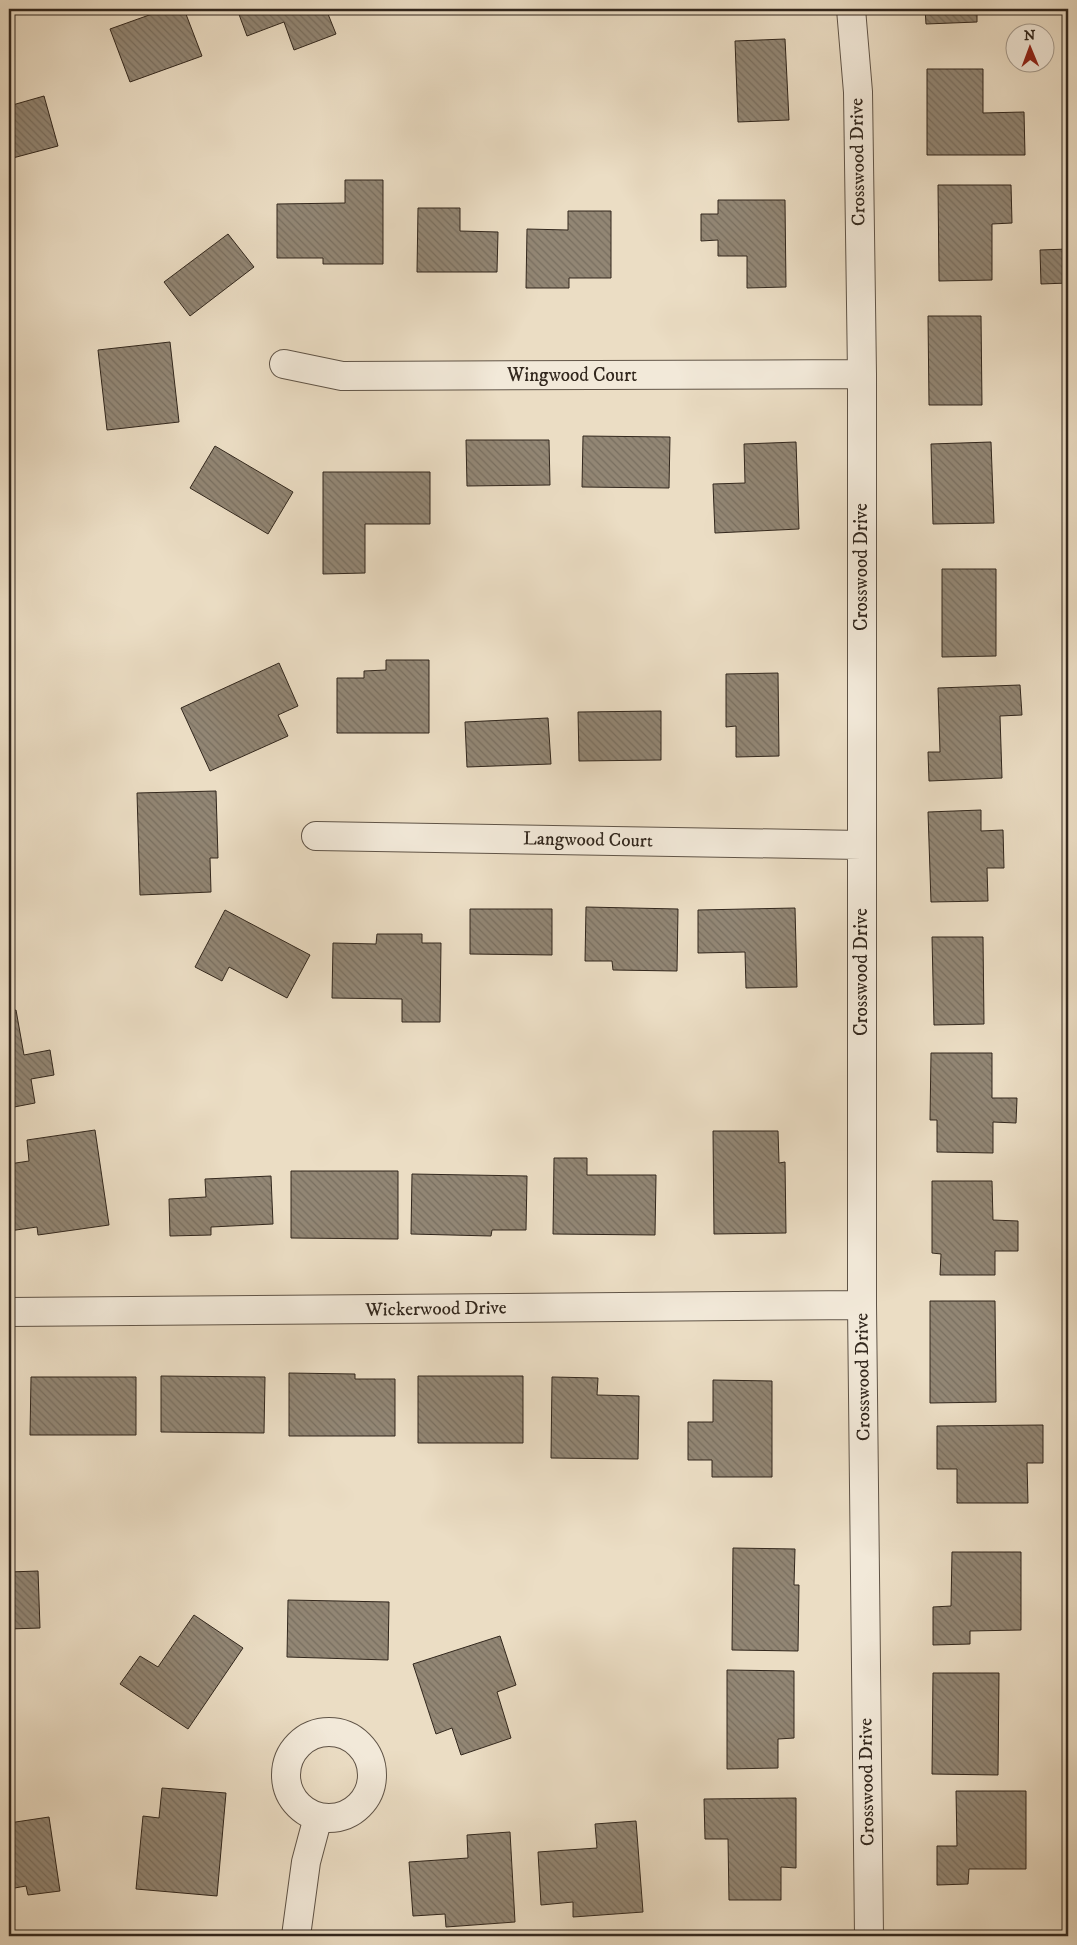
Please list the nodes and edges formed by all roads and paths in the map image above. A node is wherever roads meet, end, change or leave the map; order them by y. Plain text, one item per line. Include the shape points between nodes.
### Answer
1 (851, 9) edge
2 (284, 364) dead end
3 (862, 374) junction
4 (316, 836) dead end
5 (861, 845) junction
6 (862, 1305) junction
7 (9, 1312) edge
8 (318, 1816) dead end
9 (296, 1936) edge
10 (869, 1936) edge

1 - 3 street, Crosswood Drive via 858,92
2 - 3 street, Wingwood Court via 342,376
3 - 5 street, Crosswood Drive
4 - 5 street, Langwood Court
5 - 6 street, Crosswood Drive
6 - 7 street, Wickerwood Drive
6 - 10 street, Crosswood Drive
8 - 9 street via 306,1862

